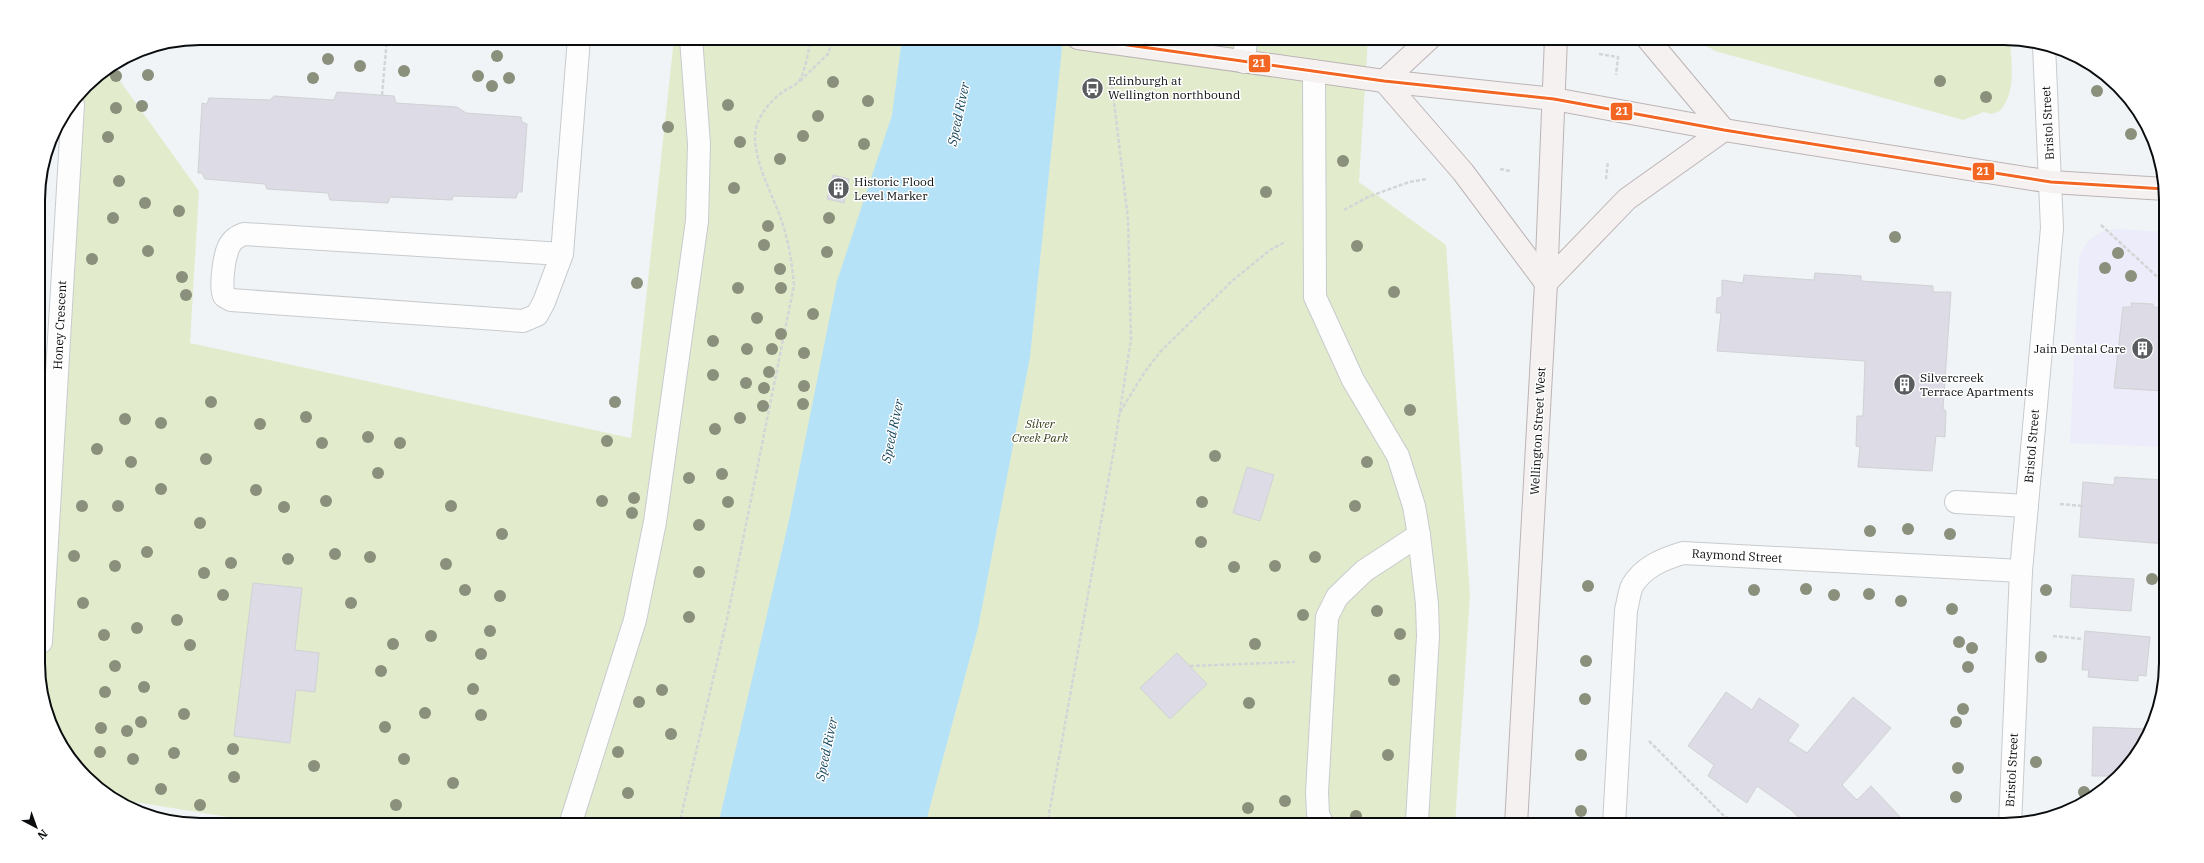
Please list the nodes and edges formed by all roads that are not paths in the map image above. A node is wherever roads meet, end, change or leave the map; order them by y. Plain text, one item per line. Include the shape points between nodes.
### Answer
1 (577, 45) edge
2 (692, 45) edge
3 (1126, 45) edge
4 (1245, 45) edge
5 (1423, 45) edge
6 (1556, 45) edge
7 (1653, 45) edge
8 (2044, 50) edge
9 (1244, 62) junction
10 (1314, 71) junction
11 (1384, 82) junction
12 (1554, 99) junction
13 (73, 112) edge
14 (1724, 130) junction
15 (2051, 182) junction
16 (2159, 189) edge
17 (562, 254) junction
18 (1546, 283) junction
19 (1956, 502) dead end
20 (2027, 506) junction
21 (1419, 535) junction
22 (2021, 571) junction
23 (45, 575) edge
24 (572, 818) edge
25 (1320, 818) edge
26 (1417, 818) edge
27 (1516, 818) edge
28 (1614, 818) edge
29 (2010, 818) edge

1 - 17 street
2 - 24 street via 699,144 697,221 655,522 635,620
3 - 9 main road
4 - 9 street
5 - 11 main road
6 - 12 main road, Wellington Street West
7 - 14 main road
8 - 15 street, Bristol Street
9 - 10 main road
10 - 11 main road
10 - 21 street via 1314,297 1353,380 1398,456 1414,506
11 - 12 main road
11 - 18 main road via 1463,172
12 - 14 main road
12 - 18 main road, Wellington Street West
13 - 23 street, Honey Crescent
14 - 15 main road
14 - 18 main road via 1627,199
15 - 16 main road
15 - 20 street, Bristol Street via 2052,228
17 - 17 street via 537,315 523,321 231,300 224,296 222,290 227,251 230,244 244,234
18 - 27 main road, Wellington Street West
19 - 20 street
20 - 22 street, Bristol Street
21 - 25 street via 1364,571 1337,597 1327,617 1317,792
21 - 26 street via 1428,636
22 - 28 street, Raymond Street via 1683,553 1647,568 1632,587 1626,610
22 - 29 street, Bristol Street

